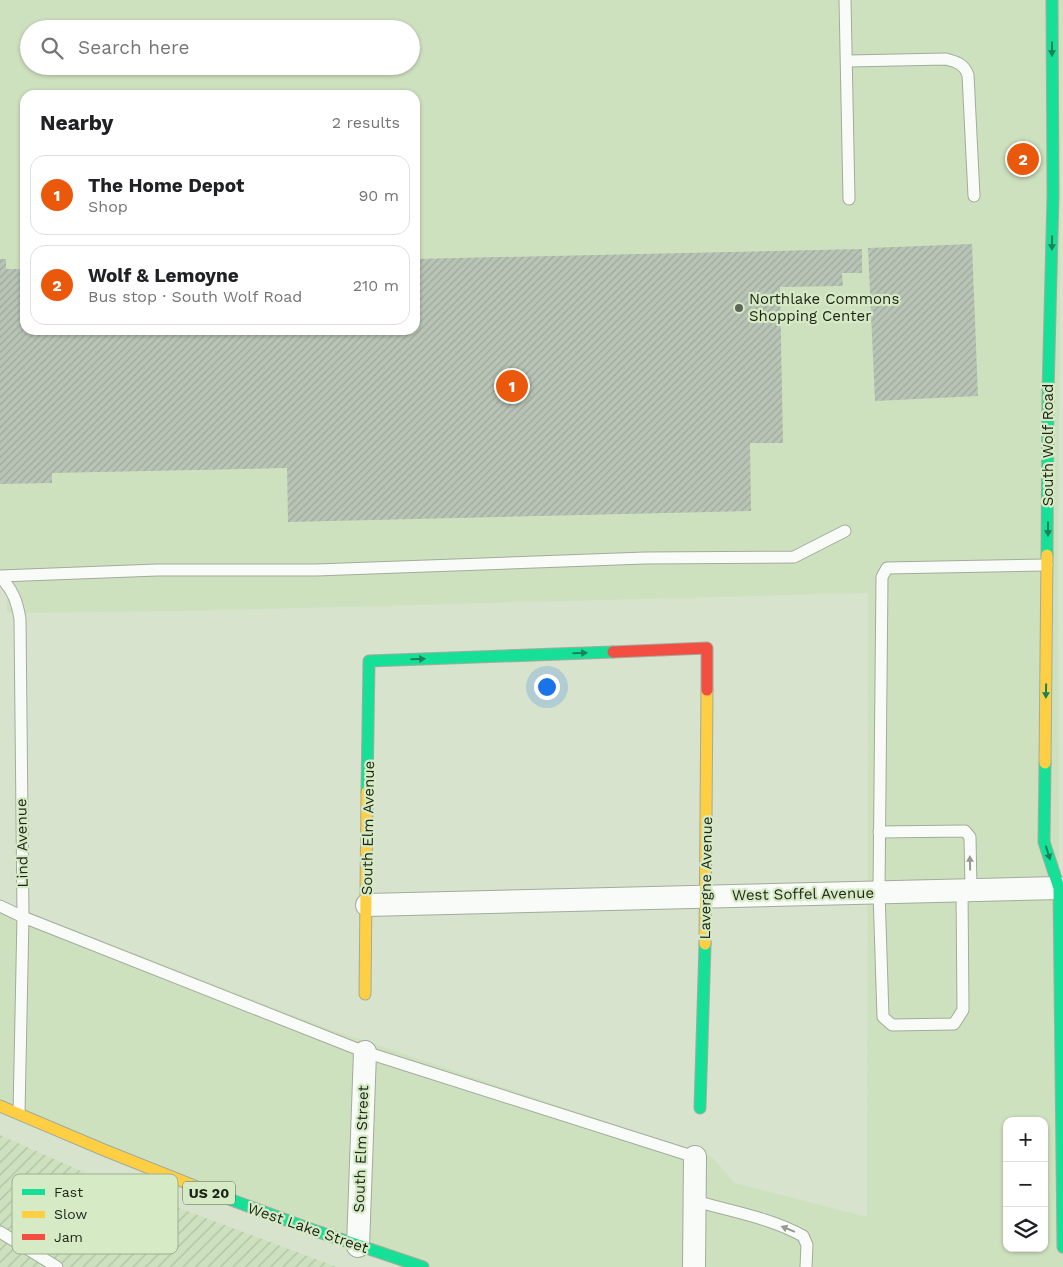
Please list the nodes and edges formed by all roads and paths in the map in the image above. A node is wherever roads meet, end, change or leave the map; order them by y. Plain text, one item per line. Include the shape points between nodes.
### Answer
1 (845, 0) edge
2 (1052, 0) edge
3 (848, 61) junction
4 (1058, 195) edge
5 (974, 196) dead end
6 (849, 199) dead end
7 (845, 531) dead end
8 (1048, 565) junction
9 (0, 577) edge
10 (707, 648) joint
11 (880, 832) junction
12 (1061, 883) edge
13 (966, 890) junction
14 (879, 892) junction
15 (706, 896) junction
16 (367, 905) junction
17 (0, 906) edge
18 (1061, 910) edge
19 (23, 917) junction
20 (365, 994) dead end
21 (1062, 1017) edge
22 (365, 1052) junction
23 (0, 1106) edge
24 (700, 1108) dead end
25 (19, 1115) junction
26 (1062, 1126) edge
27 (695, 1157) joint
28 (162, 1174) edge
29 (178, 1180) edge
30 (695, 1200) junction
31 (1063, 1225) edge
32 (0, 1232) edge
33 (12, 1239) edge
34 (358, 1246) junction
35 (1063, 1247) edge
36 (36, 1254) edge
37 (57, 1267) edge
38 (423, 1267) edge
39 (694, 1267) edge
40 (806, 1267) edge

1 - 3 lane
2 -> 4 main road, South Wolf Road
3 - 5 lane via 946,59 966,69
3 - 6 lane
4 -> 8 main road, South Wolf Road via 1048,393
7 - 9 lane via 794,557 644,558 316,570 157,570
8 - 11 lane via 887,568 882,577
8 -> 12 main road, South Wolf Road via 1044,842
9 - 19 lane, Lind Avenue via 17,602 20,619
10 - 15 main road, Lavergne Avenue
16 -> 10 main road, South Elm Avenue via 369,661
13 -> 11 lane via 970,837 965,831
11 - 14 lane
12 - 13 street, West Soffel Avenue
12 - 18 main road, South Wolf Road
13 - 14 street, West Soffel Avenue
13 - 14 lane via 963,1010 954,1024 892,1026 882,1017
14 - 15 street, West Soffel Avenue
15 - 16 street, West Soffel Avenue
15 - 24 main road, Lavergne Avenue
16 - 20 main road, South Elm Avenue
17 - 19 lane
18 - 21 main road, South Wolf Road
19 - 22 lane
19 - 25 lane, Lind Avenue
21 - 26 main road, South Wolf Road
22 - 27 lane
22 - 34 street, South Elm Street
23 - 25 main road, West Lake Street / US 20
25 - 28 main road, West Lake Street / US 20
26 - 31 main road, South Wolf Road
27 - 30 street
29 - 34 main road, West Lake Street / US 20
30 - 39 street
40 -> 30 lane via 807,1245 803,1236 774,1223
31 - 35 main road, South Wolf Road
32 - 33 lane
34 - 38 main road, West Lake Street / US 20
36 - 37 lane

